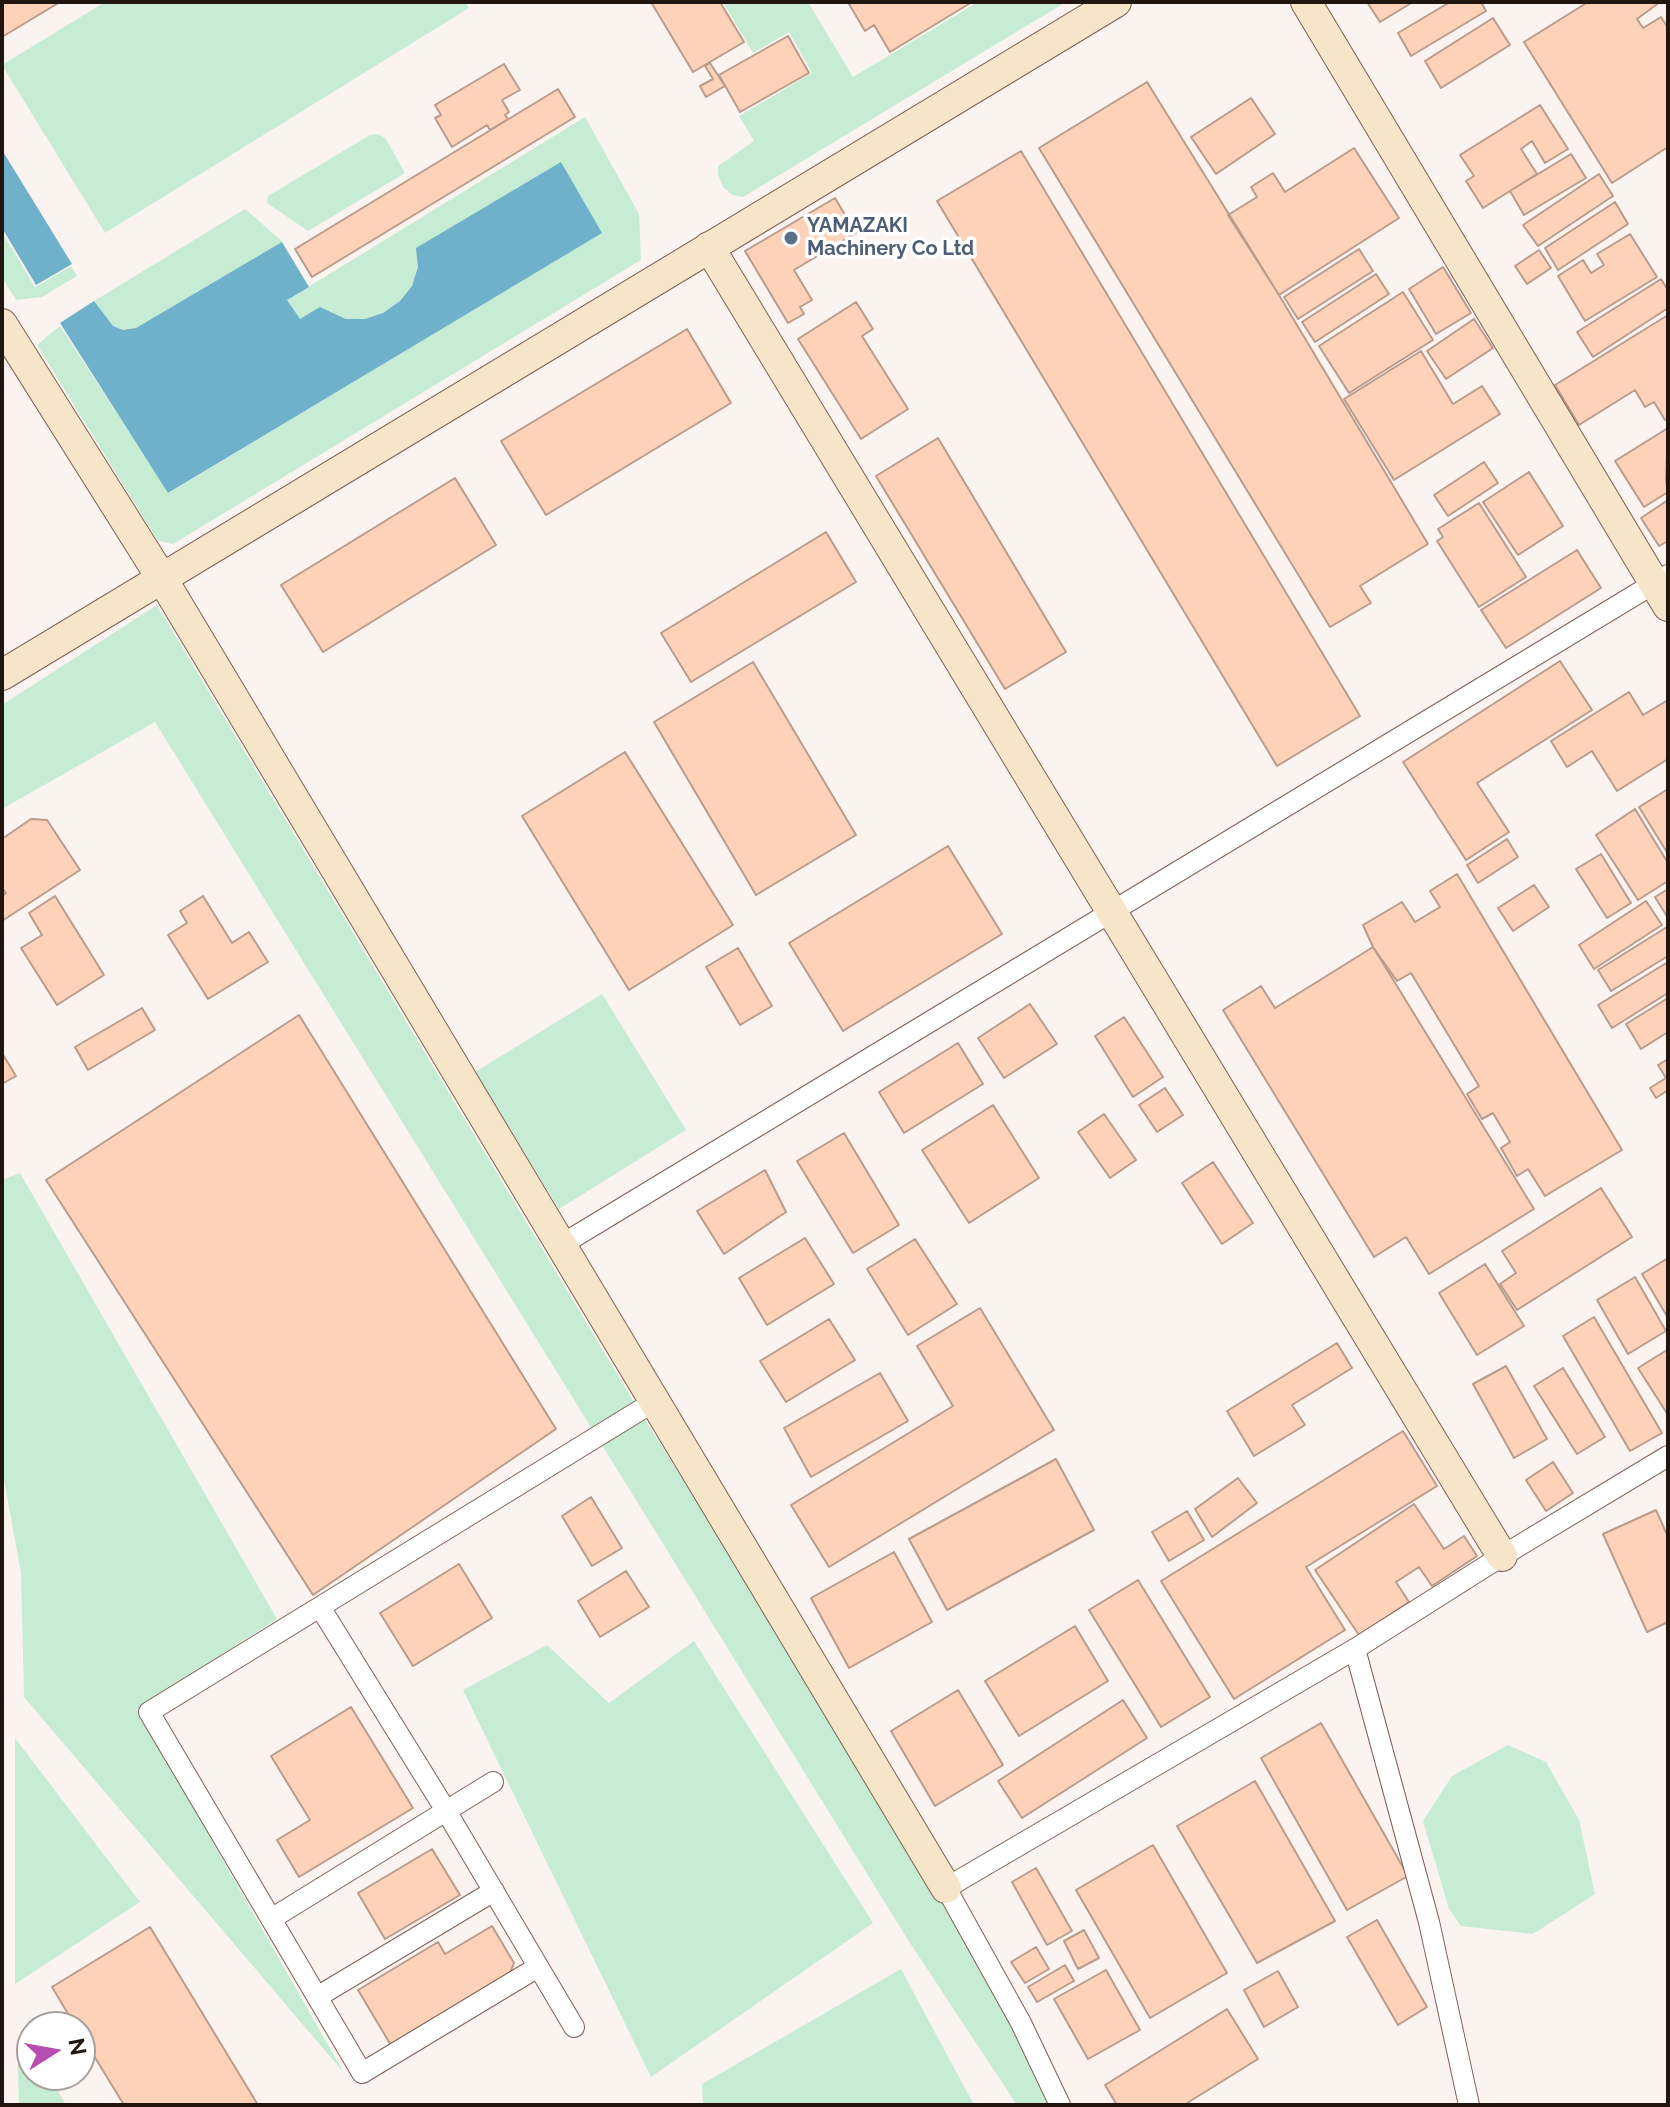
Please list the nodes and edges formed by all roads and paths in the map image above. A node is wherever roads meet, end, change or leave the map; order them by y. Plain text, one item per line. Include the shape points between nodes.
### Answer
1 (1116, 2) edge
2 (1306, 2) edge
3 (709, 247) junction
4 (2, 324) edge
5 (161, 577) junction
6 (1663, 588) edge
7 (2, 675) edge
8 (1112, 912) junction
9 (561, 1245) junction
10 (655, 1401) junction
11 (1668, 1456) edge
12 (1502, 1556) junction
13 (320, 1607) junction
14 (1355, 1649) junction
15 (493, 1782) dead end
16 (445, 1809) junction
17 (946, 1888) junction
18 (494, 1891) junction
19 (271, 1919) junction
20 (538, 1967) junction
21 (317, 1997) junction
22 (574, 2027) dead end
23 (1060, 2105) edge
24 (1469, 2105) edge

1 - 3 street
2 - 6 street
3 - 5 street
3 - 8 street
4 - 5 street
5 - 7 street
5 - 9 street
6 - 8 street
8 - 9 street
8 - 12 street
9 - 10 street
10 - 13 street
10 - 17 street
11 - 12 street
12 - 14 street
13 - 16 street
13 - 19 street via 149,1712
14 - 17 street
14 - 24 street via 1429,1922
15 - 16 street
16 - 18 street
16 - 19 street
17 - 23 street
18 - 20 street
18 - 21 street
19 - 21 street
20 - 21 street via 362,2073
20 - 22 street

